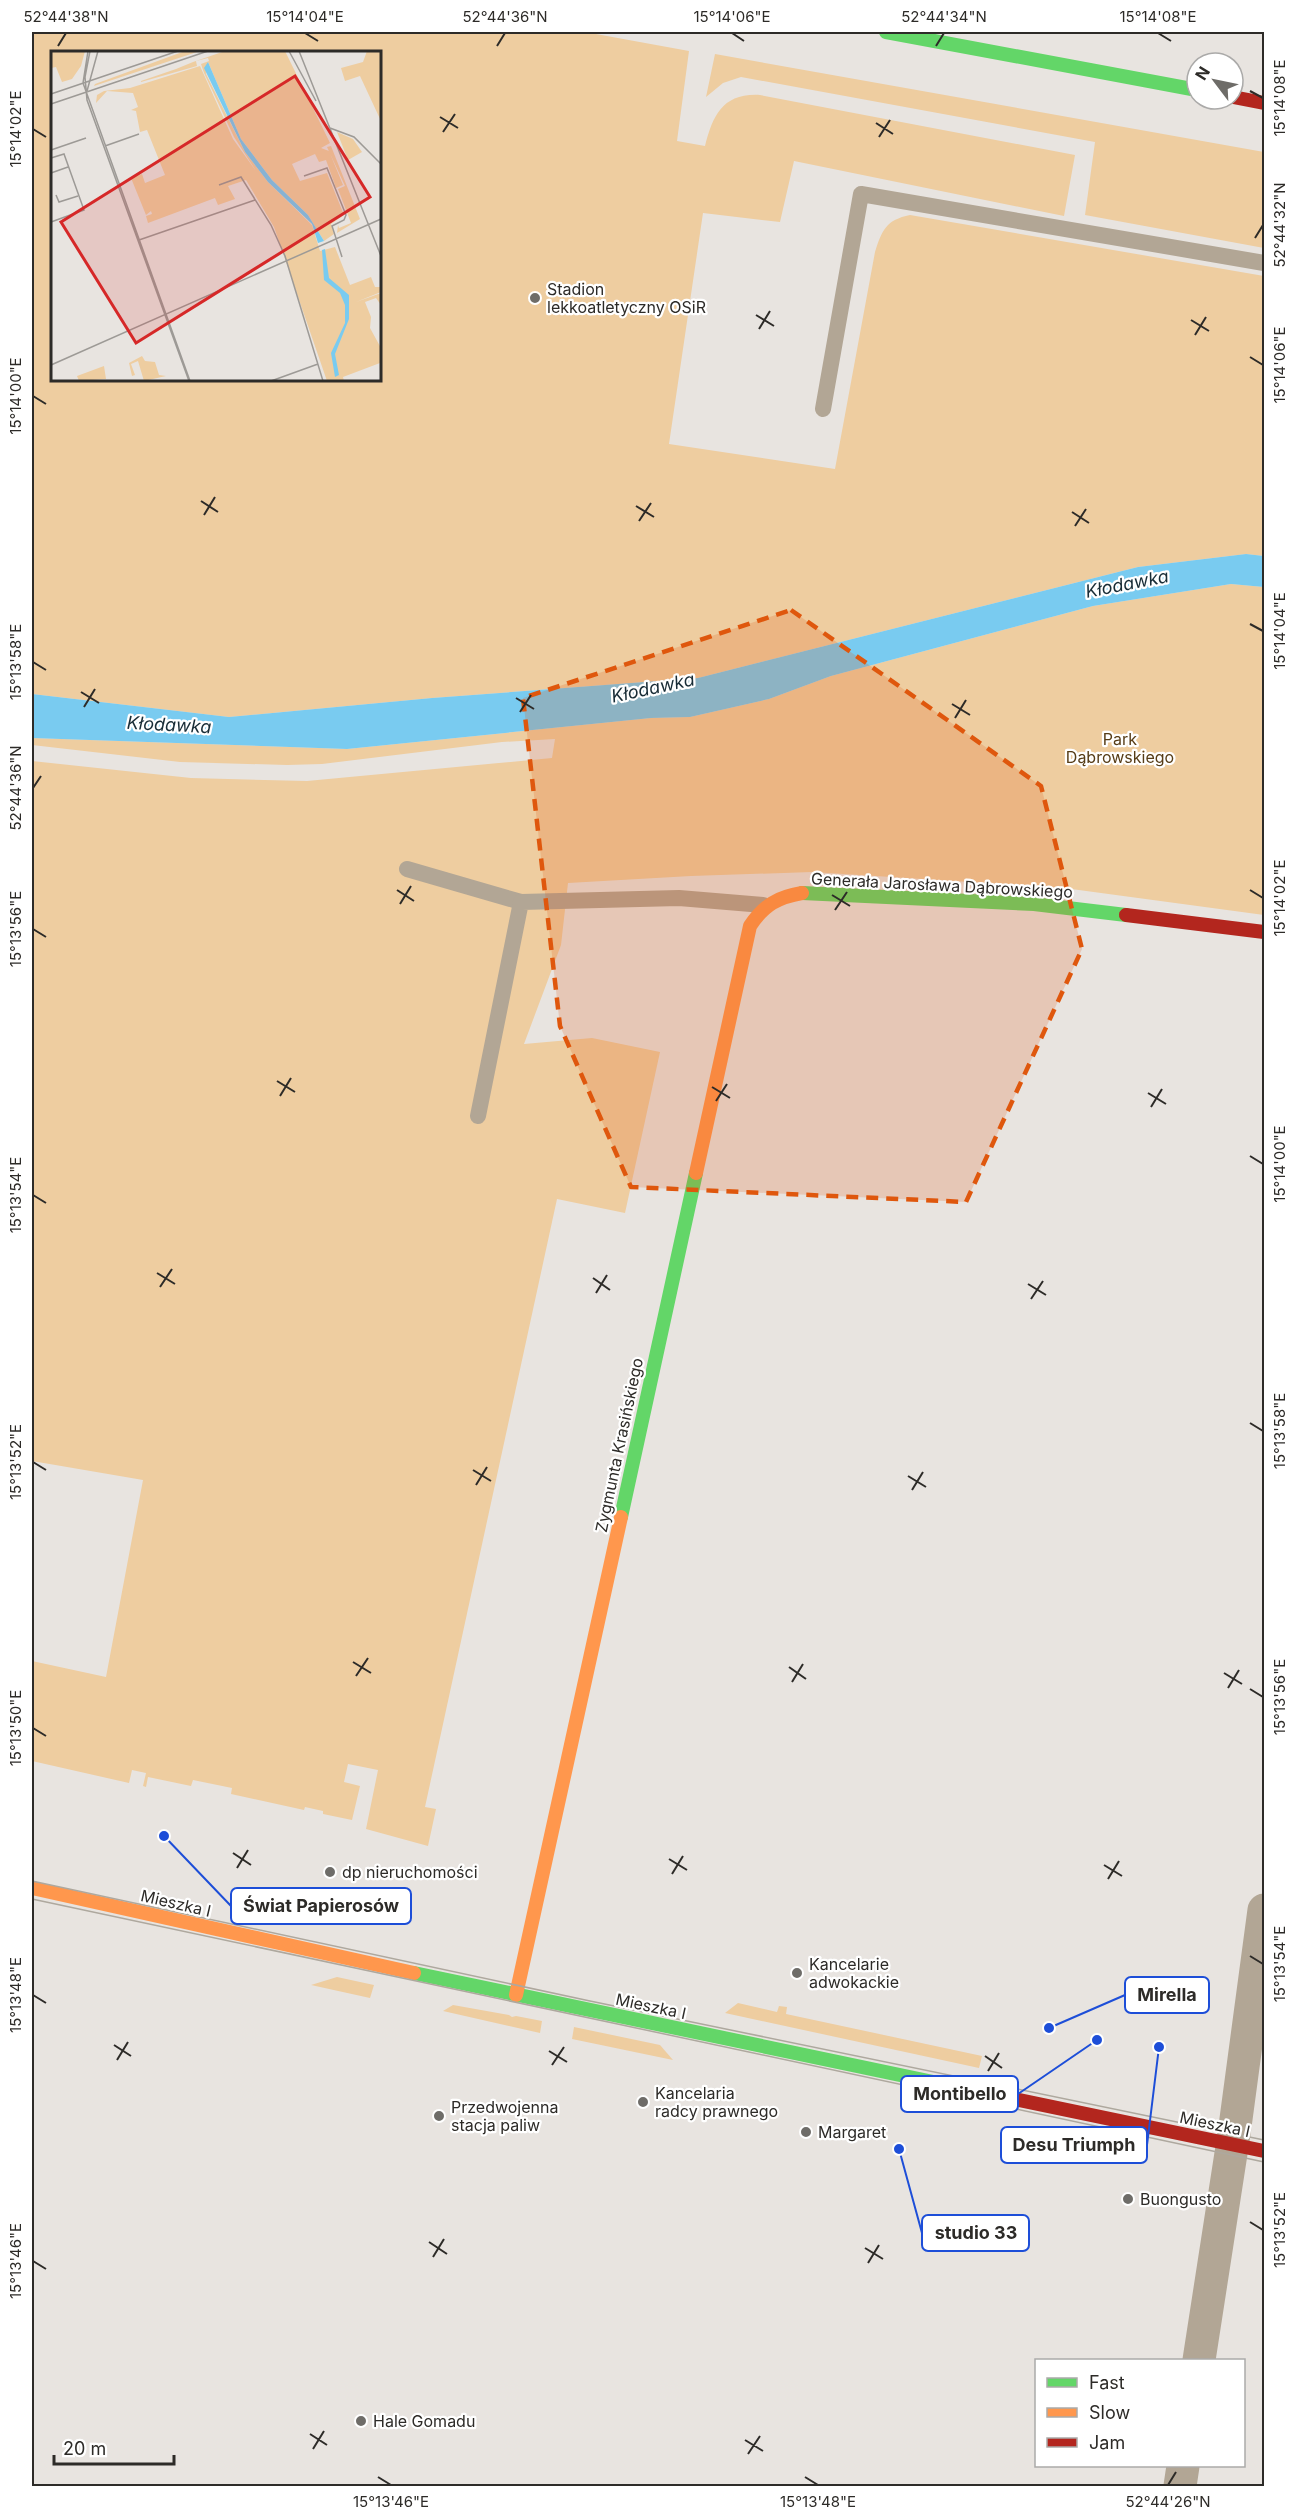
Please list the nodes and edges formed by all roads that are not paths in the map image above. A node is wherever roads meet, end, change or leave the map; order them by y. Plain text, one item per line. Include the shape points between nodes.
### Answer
1 (886, 32) edge
2 (1185, 88) edge
3 (1245, 99) edge
4 (1264, 103) edge
5 (1264, 263) edge
6 (823, 409) dead end
7 (407, 869) dead end
8 (520, 902) junction
9 (763, 906) junction
10 (1264, 932) edge
11 (478, 1116) dead end
12 (32, 1888) edge
13 (1264, 1910) edge
14 (516, 1995) junction
15 (1232, 2145) junction
16 (1264, 2151) edge
17 (1199, 2359) edge
18 (1183, 2467) edge
19 (1180, 2487) edge

1 - 2 street
3 - 4 street
5 - 6 lane via 861,194
7 - 8 lane
8 - 9 lane via 680,898
8 - 11 lane
9 - 10 street, Generała Jarosława Dąbrowskiego via 781,896 803,893 1034,904
9 - 14 street, Zygmunta Krasińskiego via 750,926
12 - 14 street, Mieszka I
13 - 15 street
14 - 15 street, Mieszka I
15 - 16 street, Mieszka I
15 - 17 street
18 - 19 street

